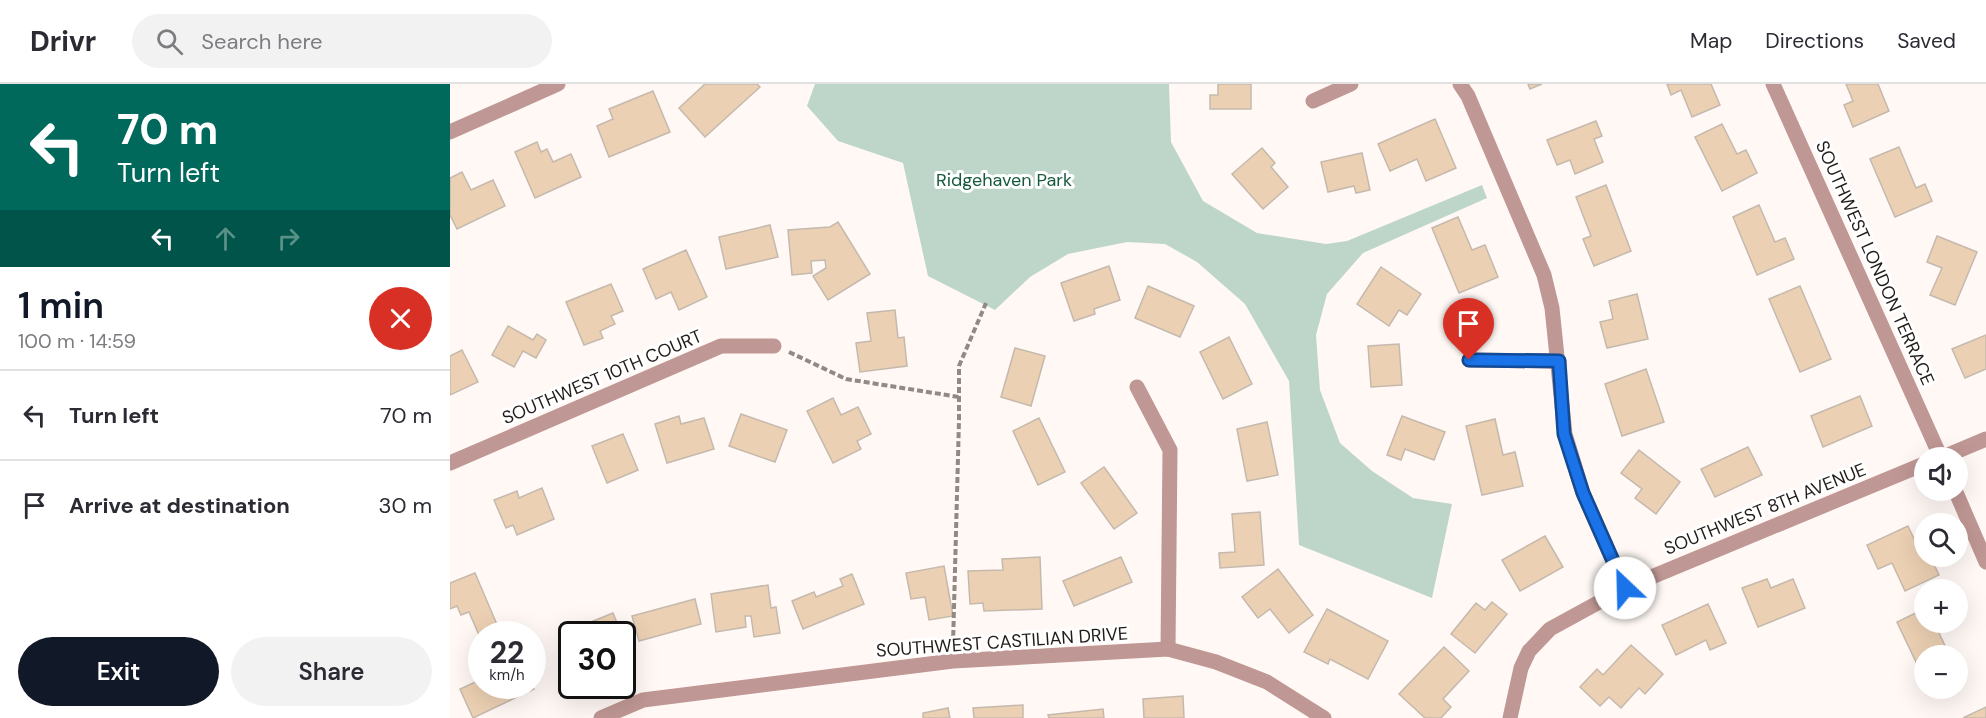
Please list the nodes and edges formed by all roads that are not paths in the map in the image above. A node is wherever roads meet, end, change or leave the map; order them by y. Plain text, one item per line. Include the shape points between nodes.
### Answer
1 (558, 84) edge
2 (1351, 84) edge
3 (1460, 84) edge
4 (1773, 84) edge
5 (1313, 101) dead end
6 (450, 132) edge
7 (774, 346) road end
8 (1469, 360) dead end
9 (1559, 361) junction
10 (1137, 387) dead end
11 (1986, 439) edge
12 (1936, 447) edge
13 (1967, 447) edge
14 (450, 463) edge
15 (1914, 468) edge
16 (1960, 501) edge
17 (1986, 562) edge
18 (1625, 588) junction
19 (1168, 649) junction
20 (601, 718) edge
21 (1324, 718) edge
22 (1510, 718) edge

1 - 6 street
2 - 5 street
3 - 9 street via 1544,275
4 - 12 street, SOUTHWEST LONDON TERRACE
7 - 14 street, SOUTHWEST 10TH COURT via 721,346
8 - 9 street
9 - 18 street via 1564,434 1583,493
10 - 19 street via 1170,450
11 - 13 street
15 - 18 street, SOUTHWEST 8TH AVENUE
16 - 17 street
18 - 22 street, SOUTHWEST 8TH AVENUE via 1550,629 1529,651 1521,668
19 - 20 street, SOUTHWEST CASTILIAN DRIVE via 953,662 643,700
19 - 21 street, SOUTHWEST CASTILIAN DRIVE via 1267,682

